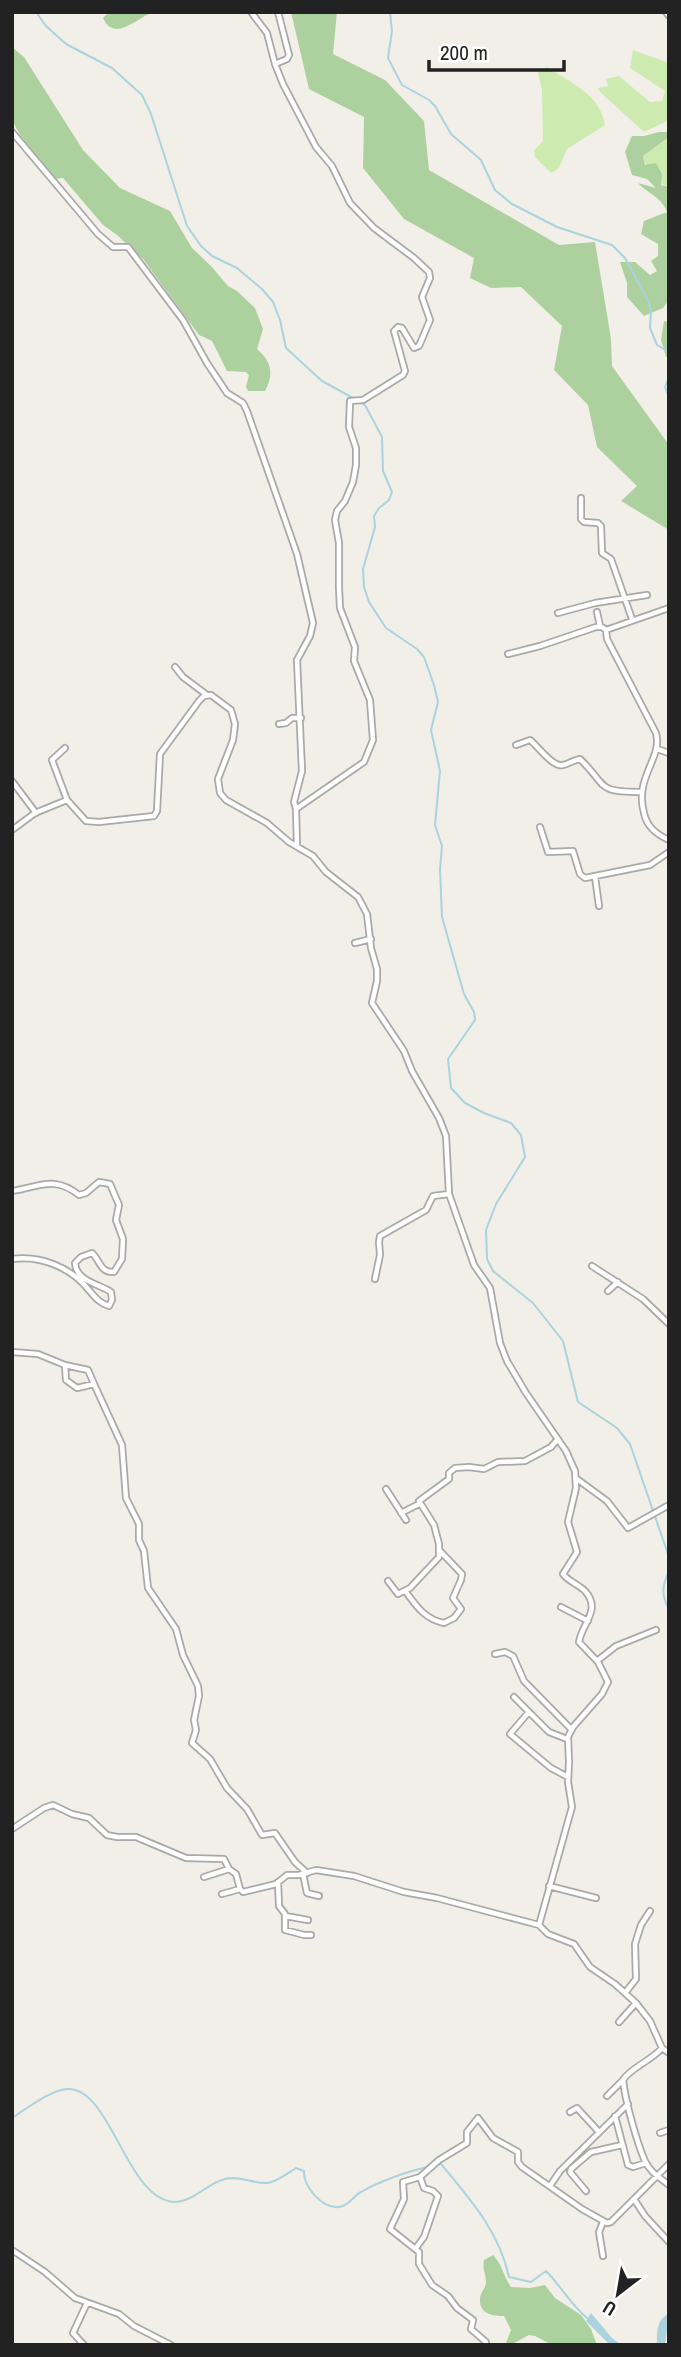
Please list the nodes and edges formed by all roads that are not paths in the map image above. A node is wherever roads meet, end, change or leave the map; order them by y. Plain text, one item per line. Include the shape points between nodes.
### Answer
1 (251, 12) edge
2 (278, 12) edge
3 (275, 64) junction
4 (12, 132) edge
5 (581, 498) dead end
6 (646, 595) dead end
7 (625, 600) junction
8 (669, 608) edge
9 (597, 612) dead end
10 (558, 613) dead end
11 (632, 619) junction
12 (600, 626) junction
13 (606, 630) junction
14 (508, 654) dead end
15 (175, 667) dead end
16 (207, 695) junction
17 (301, 718) junction
18 (279, 724) dead end
19 (516, 745) dead end
20 (65, 748) dead end
21 (657, 749) junction
22 (669, 753) edge
23 (12, 781) edge
24 (641, 792) junction
25 (67, 800) junction
26 (296, 808) junction
27 (36, 813) junction
28 (540, 827) dead end
29 (12, 830) edge
30 (669, 840) edge
31 (297, 845) junction
32 (669, 852) edge
33 (595, 877) junction
34 (599, 906) dead end
35 (370, 939) junction
36 (355, 943) dead end
37 (12, 1191) edge
38 (449, 1194) junction
39 (12, 1259) edge
40 (592, 1266) dead end
41 (375, 1279) dead end
42 (618, 1282) junction
43 (608, 1291) dead end
44 (669, 1324) edge
45 (12, 1352) edge
46 (65, 1365) junction
47 (94, 1384) junction
48 (558, 1439) junction
49 (577, 1479) junction
50 (386, 1489) dead end
51 (419, 1504) junction
52 (669, 1505) edge
53 (401, 1513) junction
54 (406, 1520) dead end
55 (440, 1550) junction
56 (388, 1581) dead end
57 (406, 1592) junction
58 (561, 1607) dead end
59 (588, 1621) junction
60 (656, 1630) dead end
61 (495, 1654) dead end
62 (597, 1661) junction
63 (514, 1697) dead end
64 (528, 1713) junction
65 (571, 1729) junction
66 (567, 1739) junction
67 (569, 1777) junction
68 (12, 1829) edge
69 (229, 1869) junction
70 (305, 1874) junction
71 (204, 1877) dead end
72 (278, 1882) junction
73 (549, 1886) junction
74 (240, 1889) junction
75 (222, 1894) dead end
76 (319, 1896) dead end
77 (596, 1898) dead end
78 (650, 1911) dead end
79 (285, 1916) junction
80 (308, 1920) dead end
81 (539, 1925) junction
82 (311, 1935) dead end
83 (625, 1993) junction
84 (636, 2003) junction
85 (619, 2022) dead end
86 (662, 2048) junction
87 (669, 2053) edge
88 (623, 2080) junction
89 (607, 2096) dead end
90 (628, 2104) junction
91 (570, 2112) dead end
92 (614, 2115) junction
93 (669, 2130) edge
94 (599, 2132) junction
95 (660, 2133) dead end
96 (622, 2145) junction
97 (646, 2163) junction
98 (669, 2164) edge
99 (656, 2175) junction
100 (421, 2177) junction
101 (669, 2185) edge
102 (550, 2186) junction
103 (586, 2191) dead end
104 (634, 2199) junction
105 (603, 2222) junction
106 (669, 2242) edge
107 (416, 2248) junction
108 (12, 2249) edge
109 (603, 2256) dead end
110 (87, 2303) junction
111 (84, 2345) edge
112 (171, 2345) edge
113 (485, 2345) edge

1 - 3 street via 267,33
2 - 3 street via 289,55
3 - 26 street via 349,203 425,268 430,278 422,297 430,320 419,346 414,348 402,328 394,331 403,375 363,400 350,401 354,478 335,520 340,608 370,700 373,740 363,762
4 - 17 street via 98,234 113,247 128,247 183,320 227,393 247,411 297,554 313,623 297,657
5 - 7 street via 581,519 601,526 603,555 611,559
6 - 7 street
7 - 10 street
7 - 11 street
8 - 11 street
9 - 12 street
11 - 13 street
12 - 13 street
12 - 14 street
13 - 21 street via 656,733
15 - 16 street
16 - 25 street via 160,754 154,816 89,821
16 - 31 street via 231,710 235,724 218,779 220,793
17 - 18 street
17 - 26 street via 302,771
19 - 24 street via 530,740 555,765 580,760 605,788
20 - 25 street via 52,760
21 - 22 street
21 - 24 street
23 - 27 street
24 - 30 street via 650,827
25 - 27 street
26 - 31 street
27 - 29 street
28 - 33 street via 548,852 573,851 582,877
31 - 35 street via 355,892 367,914
32 - 33 street via 650,865
33 - 34 street
35 - 36 street
35 - 38 street via 377,975 372,1003 404,1051 443,1128
37 - 39 street via 49,1182 79,1195 107,1182 119,1205 117,1226 123,1239 121,1264 114,1272 106,1272 92,1253 75,1263 89,1282 111,1292 109,1306 54,1264 39,1258
38 - 41 street via 433,1196 426,1210 380,1236
38 - 48 street via 474,1265 490,1289 507,1361
40 - 42 street
42 - 43 street
42 - 44 street
45 - 46 street via 38,1354
46 - 47 street via 89,1371
46 - 47 street via 66,1380 72,1386
47 - 70 street via 122,1445 126,1498 139,1524 148,1588 176,1629 198,1686 192,1743 210,1759 262,1835 275,1833
48 - 49 street
48 - 51 street via 525,1461 453,1469 449,1479 419,1499
49 - 52 street via 607,1501 628,1528
49 - 59 street via 568,1522 577,1552 563,1574 592,1601
50 - 53 street
51 - 53 street
51 - 55 street via 434,1525
53 - 54 street
55 - 57 street via 438,1560
55 - 57 street via 462,1574 453,1598 461,1609 454,1618 444,1623 428,1618
56 - 57 street via 398,1594
58 - 59 street
59 - 62 street via 579,1642
60 - 62 street via 616,1646
61 - 65 street via 513,1656 524,1681
62 - 65 street via 608,1685
63 - 64 street
64 - 66 street via 549,1732
64 - 67 street via 510,1734
65 - 66 street
66 - 67 street
67 - 73 street via 572,1807
68 - 69 street via 53,1805 89,1818 107,1835 136,1837 186,1858 224,1859
69 - 71 street
69 - 74 street via 237,1876
70 - 72 street via 284,1875
70 - 76 street via 307,1893
70 - 81 street via 319,1870 359,1877
72 - 74 street via 250,1892
72 - 79 street via 279,1906
73 - 77 street
73 - 81 street
74 - 75 street
78 - 83 street via 635,1944 636,1979
79 - 80 street
79 - 82 street via 287,1931
81 - 83 street via 544,1932 574,1944 590,1967
83 - 84 street
84 - 85 street
84 - 86 street
86 - 87 street
86 - 88 street
88 - 89 street
88 - 90 street
90 - 92 street
90 - 97 street
91 - 94 street via 577,2108
92 - 94 street
92 - 96 street
93 - 95 street
94 - 102 street
96 - 97 street via 628,2165
96 - 103 street via 591,2152 571,2169
97 - 99 street
98 - 99 street
99 - 101 street
99 - 104 street
100 - 102 street via 467,2143 467,2132 478,2118 493,2138 518,2152 519,2164
100 - 107 street via 424,2188 438,2196
100 - 107 street via 403,2182 404,2199 390,2229
102 - 105 street
104 - 105 street via 611,2222
104 - 106 street
105 - 109 street via 599,2232
107 - 113 street via 430,2281 473,2320 471,2329
108 - 110 street
110 - 111 street via 74,2333
110 - 112 street via 119,2314

